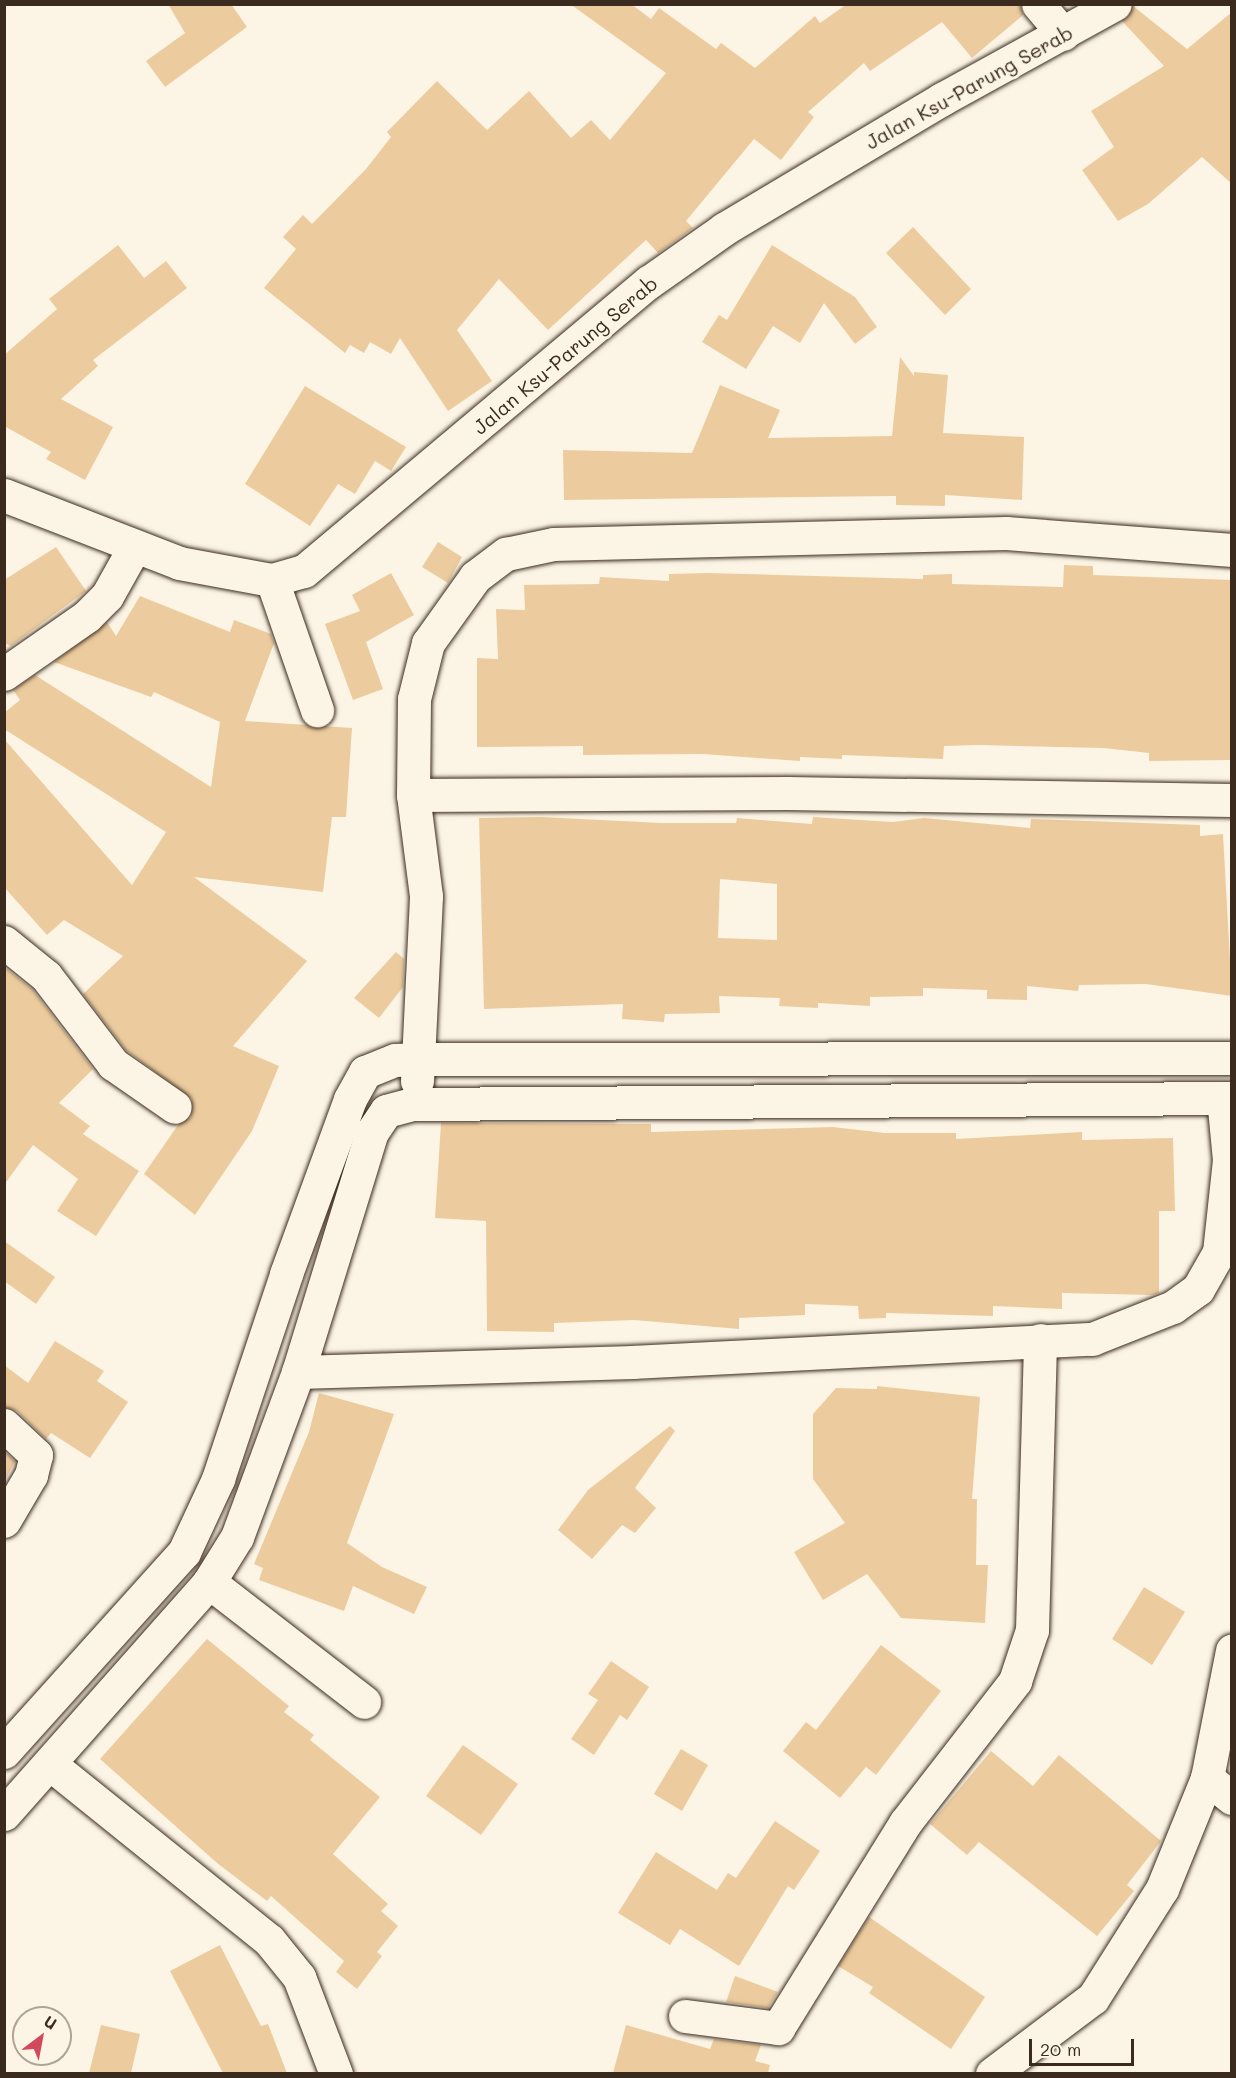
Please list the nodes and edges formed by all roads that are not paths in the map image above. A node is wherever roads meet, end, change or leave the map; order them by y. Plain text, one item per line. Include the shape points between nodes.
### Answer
1 (1038, 4) edge
2 (1115, 4) edge
3 (1063, 34) junction
4 (4, 495) edge
5 (135, 546) junction
6 (1232, 550) edge
7 (272, 580) junction
8 (4, 674) edge
9 (317, 710) dead end
10 (413, 795) junction
11 (1232, 800) edge
12 (4, 942) edge
13 (1232, 1058) edge
14 (422, 1059) junction
15 (1227, 1098) edge
16 (350, 1100) junction
17 (413, 1104) junction
18 (175, 1107) dead end
19 (372, 1132) junction
20 (1040, 1340) junction
21 (298, 1372) junction
22 (4, 1425) edge
23 (4, 1521) edge
24 (209, 1582) junction
25 (1232, 1650) edge
26 (364, 1702) dead end
27 (4, 1752) edge
28 (50, 1764) junction
29 (1219, 1788) edge
30 (4, 1814) edge
31 (685, 2016) dead end
32 (336, 2073) edge
33 (992, 2073) edge

1 - 3 street
2 - 3 street, Jalan Ksu-Parung Serab
3 - 7 street, Jalan Ksu-Parung Serab via 942,99 724,229 649,282 304,571
4 - 5 street, Jalan Ksu-Parung Serab
5 - 7 street, Jalan Ksu-Parung Serab via 179,563
5 - 8 street via 107,596 87,616
6 - 10 street via 1006,533 553,544 506,554 475,577 428,643 414,699
7 - 9 street
10 - 11 street via 787,793
10 - 14 street via 426,896
12 - 18 street via 46,976 92,1042 113,1064
13 - 14 street
14 - 16 street via 395,1060 365,1072
14 - 17 street
15 - 17 street
15 - 20 street via 1229,1160 1219,1252 1198,1289 1145,1320 1092,1339
16 - 19 street
16 - 27 street via 218,1479 184,1552
17 - 19 street via 386,1111
19 - 21 street
20 - 21 street via 633,1362
20 - 31 street via 1032,1630 1015,1681 904,1822 778,2028
21 - 24 street via 237,1537
22 - 23 street via 36,1455 32,1475
24 - 26 street
24 - 28 street
25 - 29 street
28 - 30 street
28 - 32 street via 269,1940 299,1977
29 - 33 street via 1162,1889 1093,1998

